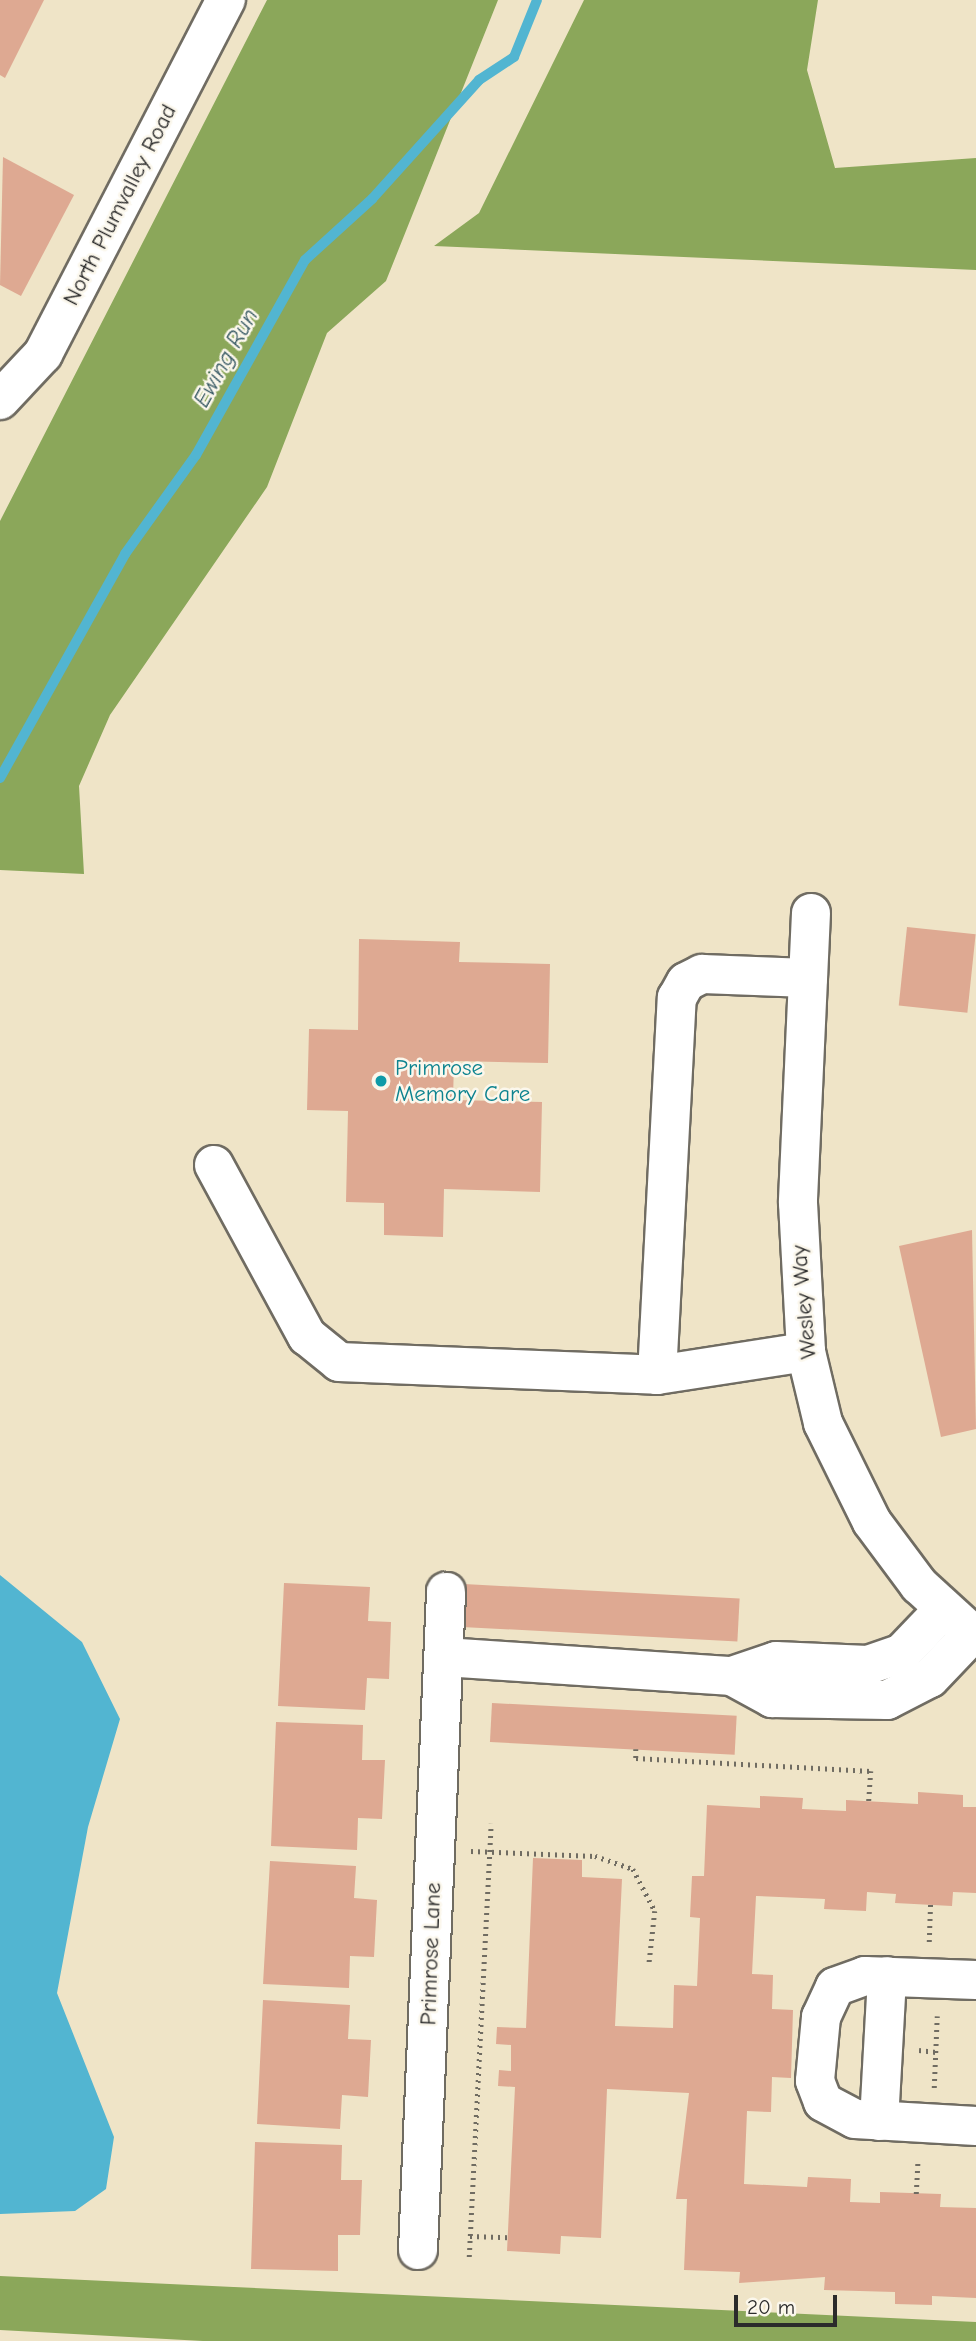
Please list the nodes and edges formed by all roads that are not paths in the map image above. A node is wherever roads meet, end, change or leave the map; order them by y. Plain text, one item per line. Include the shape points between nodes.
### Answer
1 (226, 0) edge
2 (0, 400) edge
3 (811, 913) dead end
4 (808, 978) junction
5 (214, 1165) dead end
6 (806, 1352) junction
7 (657, 1375) junction
8 (446, 1592) dead end
9 (965, 1621) edge
10 (444, 1657) junction
11 (887, 1976) junction
12 (958, 1979) edge
13 (879, 2120) junction
14 (976, 2126) edge
15 (418, 2250) dead end

1 - 2 street, North Plumvalley Road via 43,354
3 - 4 street, Wesley Way
4 - 6 street, Wesley Way via 798,1203
4 - 7 street via 702,974 686,982 677,998
5 - 7 street via 307,1336 339,1362
6 - 7 street
6 - 9 street, Wesley Way via 823,1423 847,1479 896,1553
8 - 10 street, Primrose Lane
9 - 10 street via 887,1661 776,1661 732,1676
10 - 15 street, Primrose Lane
11 - 12 street
11 - 13 street
11 - 13 street via 850,1979 826,2000 816,2081 836,2113
13 - 14 street

